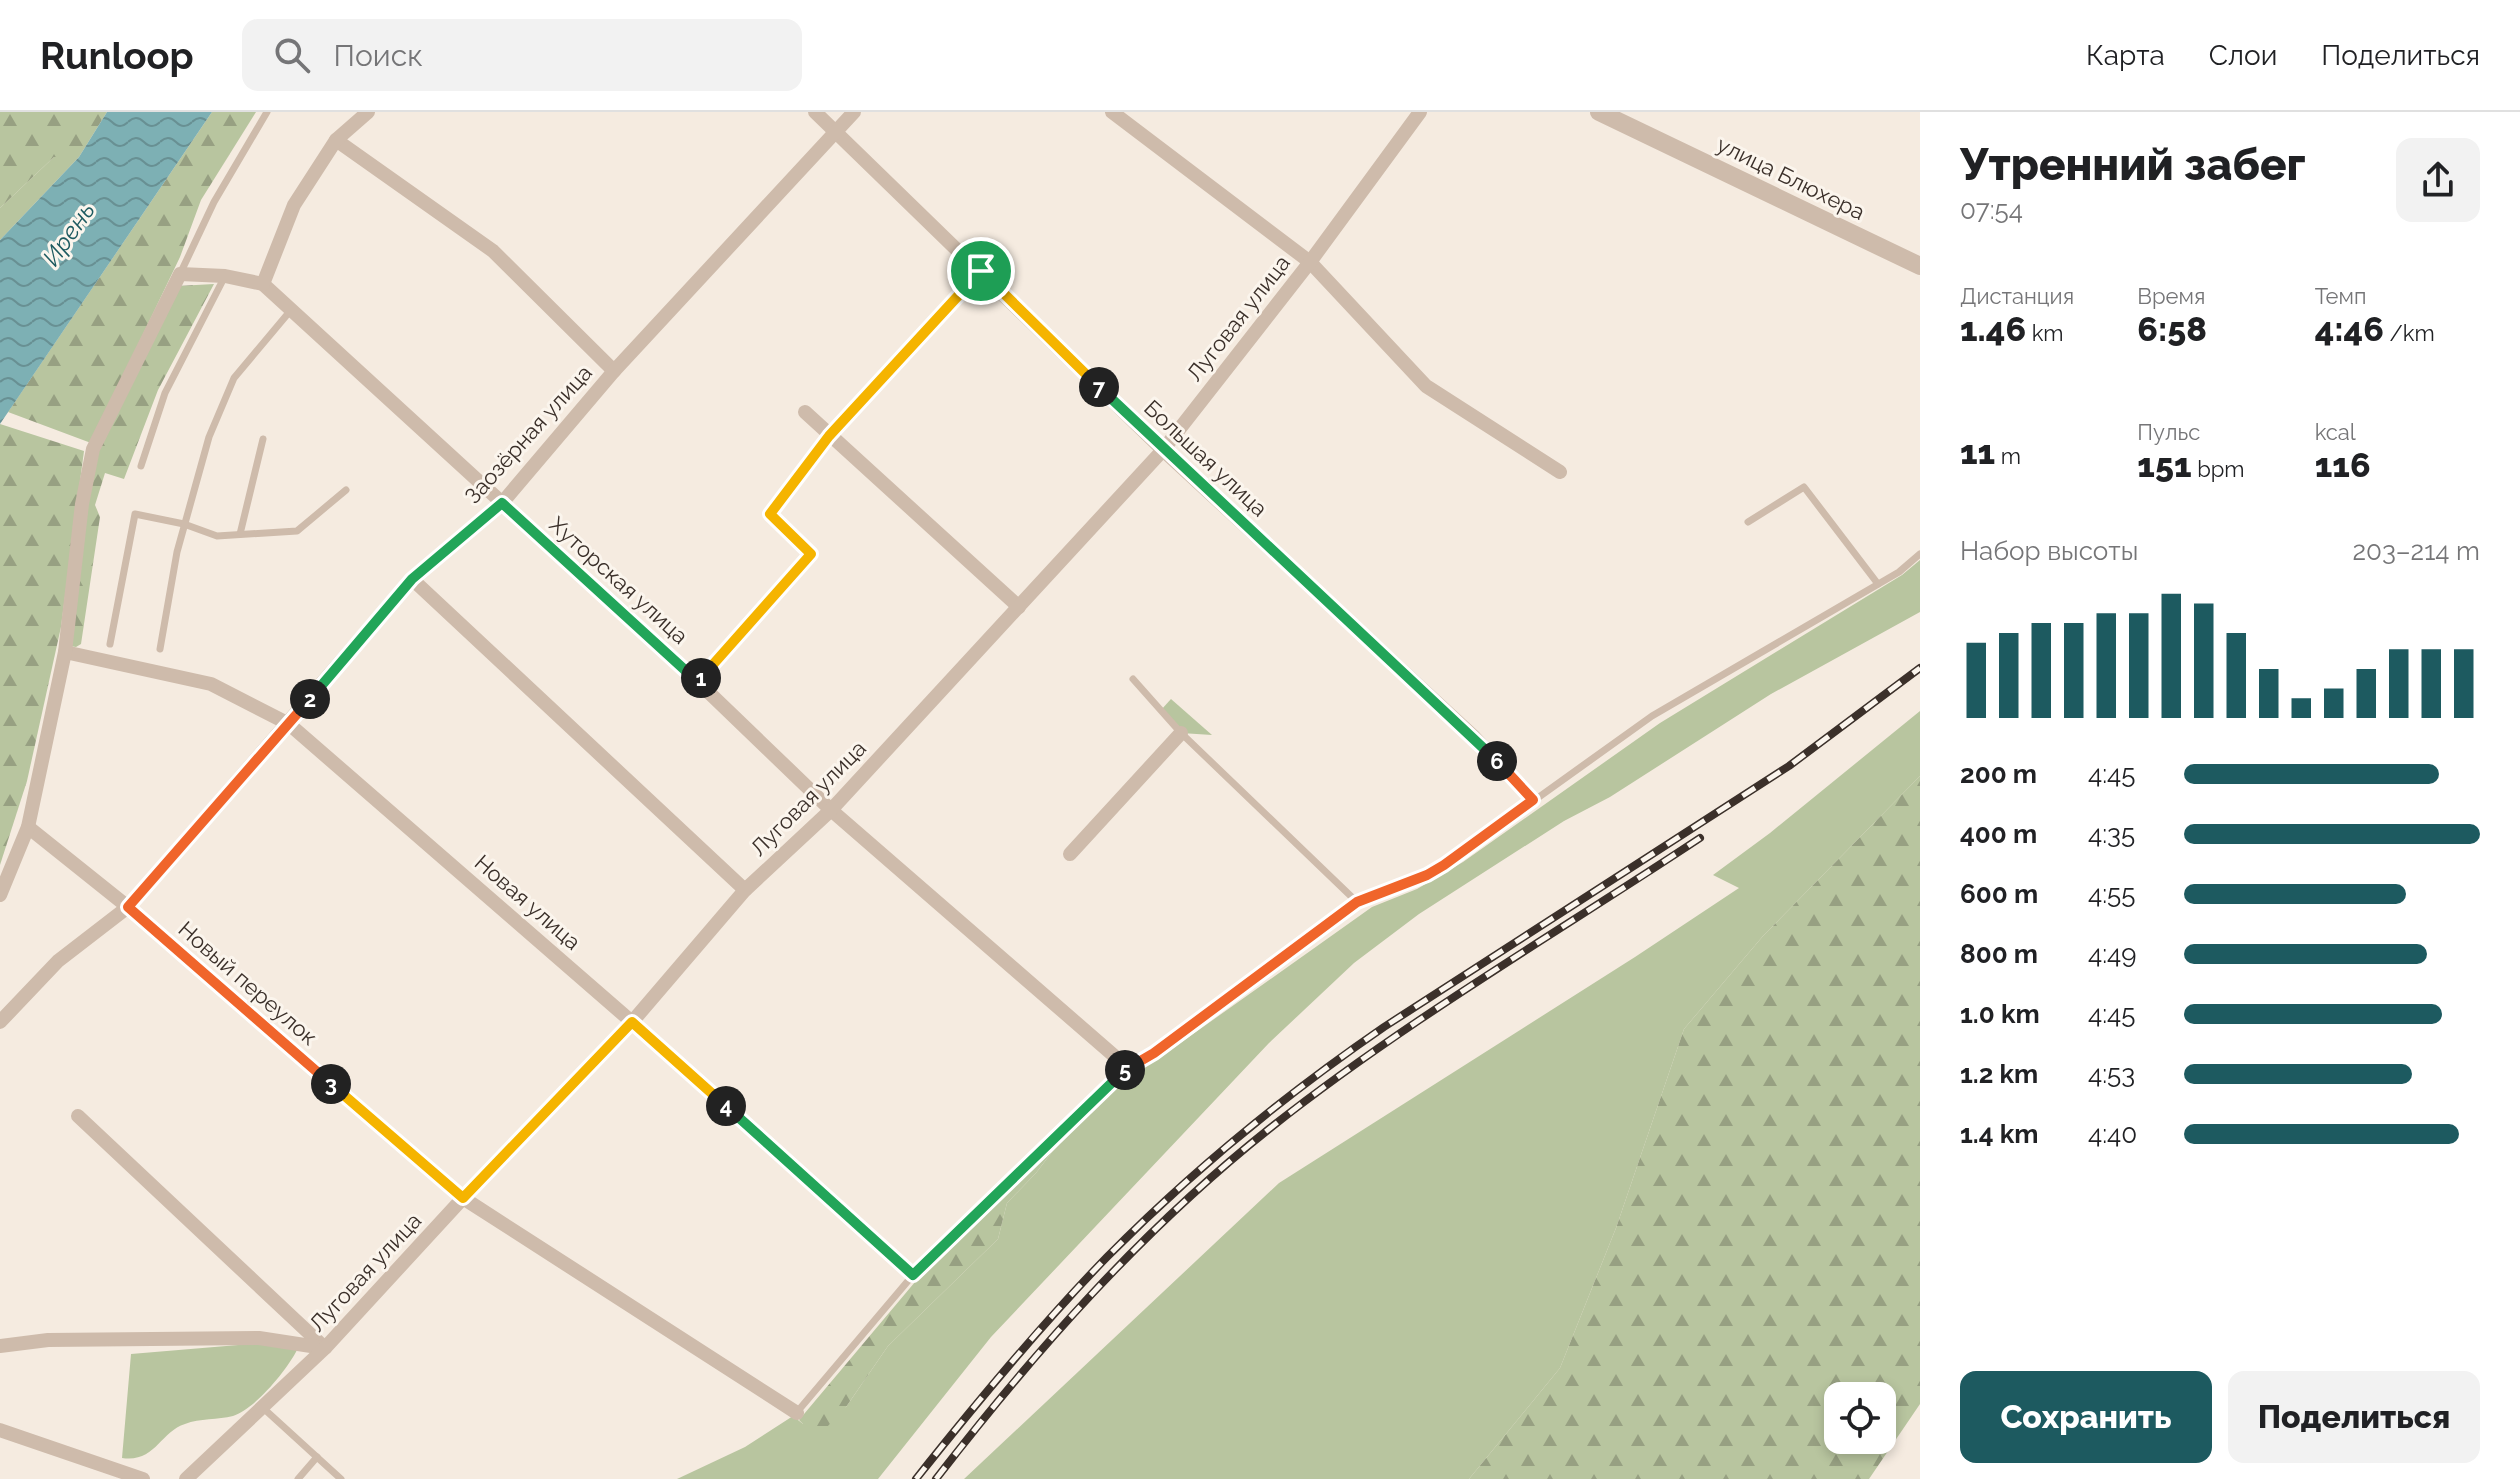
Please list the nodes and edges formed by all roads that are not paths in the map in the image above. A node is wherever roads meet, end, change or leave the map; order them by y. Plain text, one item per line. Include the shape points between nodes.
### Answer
1 (267, 112) edge
2 (368, 112) edge
3 (815, 112) edge
4 (854, 112) edge
5 (1112, 112) edge
6 (1420, 112) edge
7 (1599, 112) edge
8 (835, 132) junction
9 (336, 140) junction
10 (1310, 262) junction
11 (1920, 266) edge
12 (981, 271) junction
13 (180, 274) junction
14 (225, 276) junction
15 (263, 284) junction
16 (291, 310) junction
17 (614, 371) junction
18 (805, 412) dead end
19 (829, 436) junction
20 (263, 439) dead end
21 (1163, 450) junction
22 (141, 466) dead end
23 (1560, 472) dead end
24 (346, 490) dead end
25 (502, 503) junction
26 (1748, 522) dead end
27 (184, 524) junction
28 (240, 534) junction
29 (1920, 554) edge
30 (412, 579) junction
31 (1878, 584) junction
32 (1019, 607) junction
33 (110, 644) dead end
34 (160, 649) dead end
35 (65, 652) junction
36 (1133, 679) dead end
37 (698, 682) junction
38 (289, 724) junction
39 (1181, 733) junction
40 (1533, 800) junction
41 (831, 810) junction
42 (28, 827) junction
43 (1070, 854) dead end
44 (745, 890) junction
45 (0, 895) edge
46 (1357, 902) junction
47 (128, 907) junction
48 (0, 1022) edge
49 (632, 1022) junction
50 (1127, 1067) junction
51 (78, 1116) dead end
52 (463, 1198) junction
53 (913, 1275) junction
54 (0, 1346) edge
55 (325, 1348) junction
56 (262, 1407) junction
57 (797, 1413) joint
58 (0, 1430) edge
59 (317, 1457) junction
60 (143, 1479) edge
61 (186, 1479) edge
62 (298, 1479) edge
63 (341, 1479) edge

1 - 13 lane via 214,202
2 - 9 street
3 - 8 street, Большая улица
4 - 8 street, Заозёрная улица
5 - 10 street
6 - 10 street, Луговая улица
7 - 11 street, улица Блюхера
8 - 12 street, Большая улица
8 - 17 street, Заозёрная улица
9 - 15 street via 294,205
9 - 17 street via 493,251
10 - 21 street, Луговая улица
10 - 23 street via 1426,386
12 - 19 street
12 - 21 street, Большая улица
13 - 14 street
13 - 35 street via 93,449
14 - 15 street
14 - 22 lane via 165,393
15 - 16 street, Хуторская улица
16 - 25 street, Хуторская улица
16 - 27 lane via 234,378 209,437
17 - 25 street, Заозёрная улица
18 - 19 street
19 - 32 street
19 - 37 street via 770,514 811,554
20 - 28 lane
21 - 32 street, Луговая улица
21 - 40 street, Большая улица via 1458,722
24 - 28 lane via 297,531
25 - 30 street, Заозёрная улица
25 - 37 street, Хуторская улица
26 - 31 lane via 1804,487
27 - 28 lane via 217,536
27 - 33 lane via 135,514
27 - 34 lane
29 - 31 lane
30 - 38 street, Заозёрная улица
30 - 44 street
31 - 40 lane via 1652,716
32 - 41 street, Луговая улица
35 - 38 street, Новая улица via 211,684
35 - 42 street
36 - 39 lane
37 - 41 street, Хуторская улица
38 - 47 street, Заозёрная улица
38 - 49 street, Новая улица
39 - 43 street
39 - 46 lane
40 - 46 lane via 1427,875
41 - 44 street, Луговая улица
41 - 50 street, Хуторская улица
42 - 45 street
42 - 47 street, Новый переулок
44 - 49 street, Луговая улица
46 - 50 lane via 1154,1053
47 - 48 street, Заозёрная улица via 58,961
47 - 52 street, Новый переулок
49 - 52 street, Луговая улица
49 - 53 street, Новая улица
50 - 53 lane
51 - 55 street
52 - 55 street, Луговая улица
52 - 57 street, Новый переулок
53 - 57 lane
54 - 55 street via 48,1340 259,1338
55 - 56 street, Луговая улица
56 - 59 lane
56 - 61 street, Луговая улица
58 - 60 street
59 - 62 lane
59 - 63 lane

